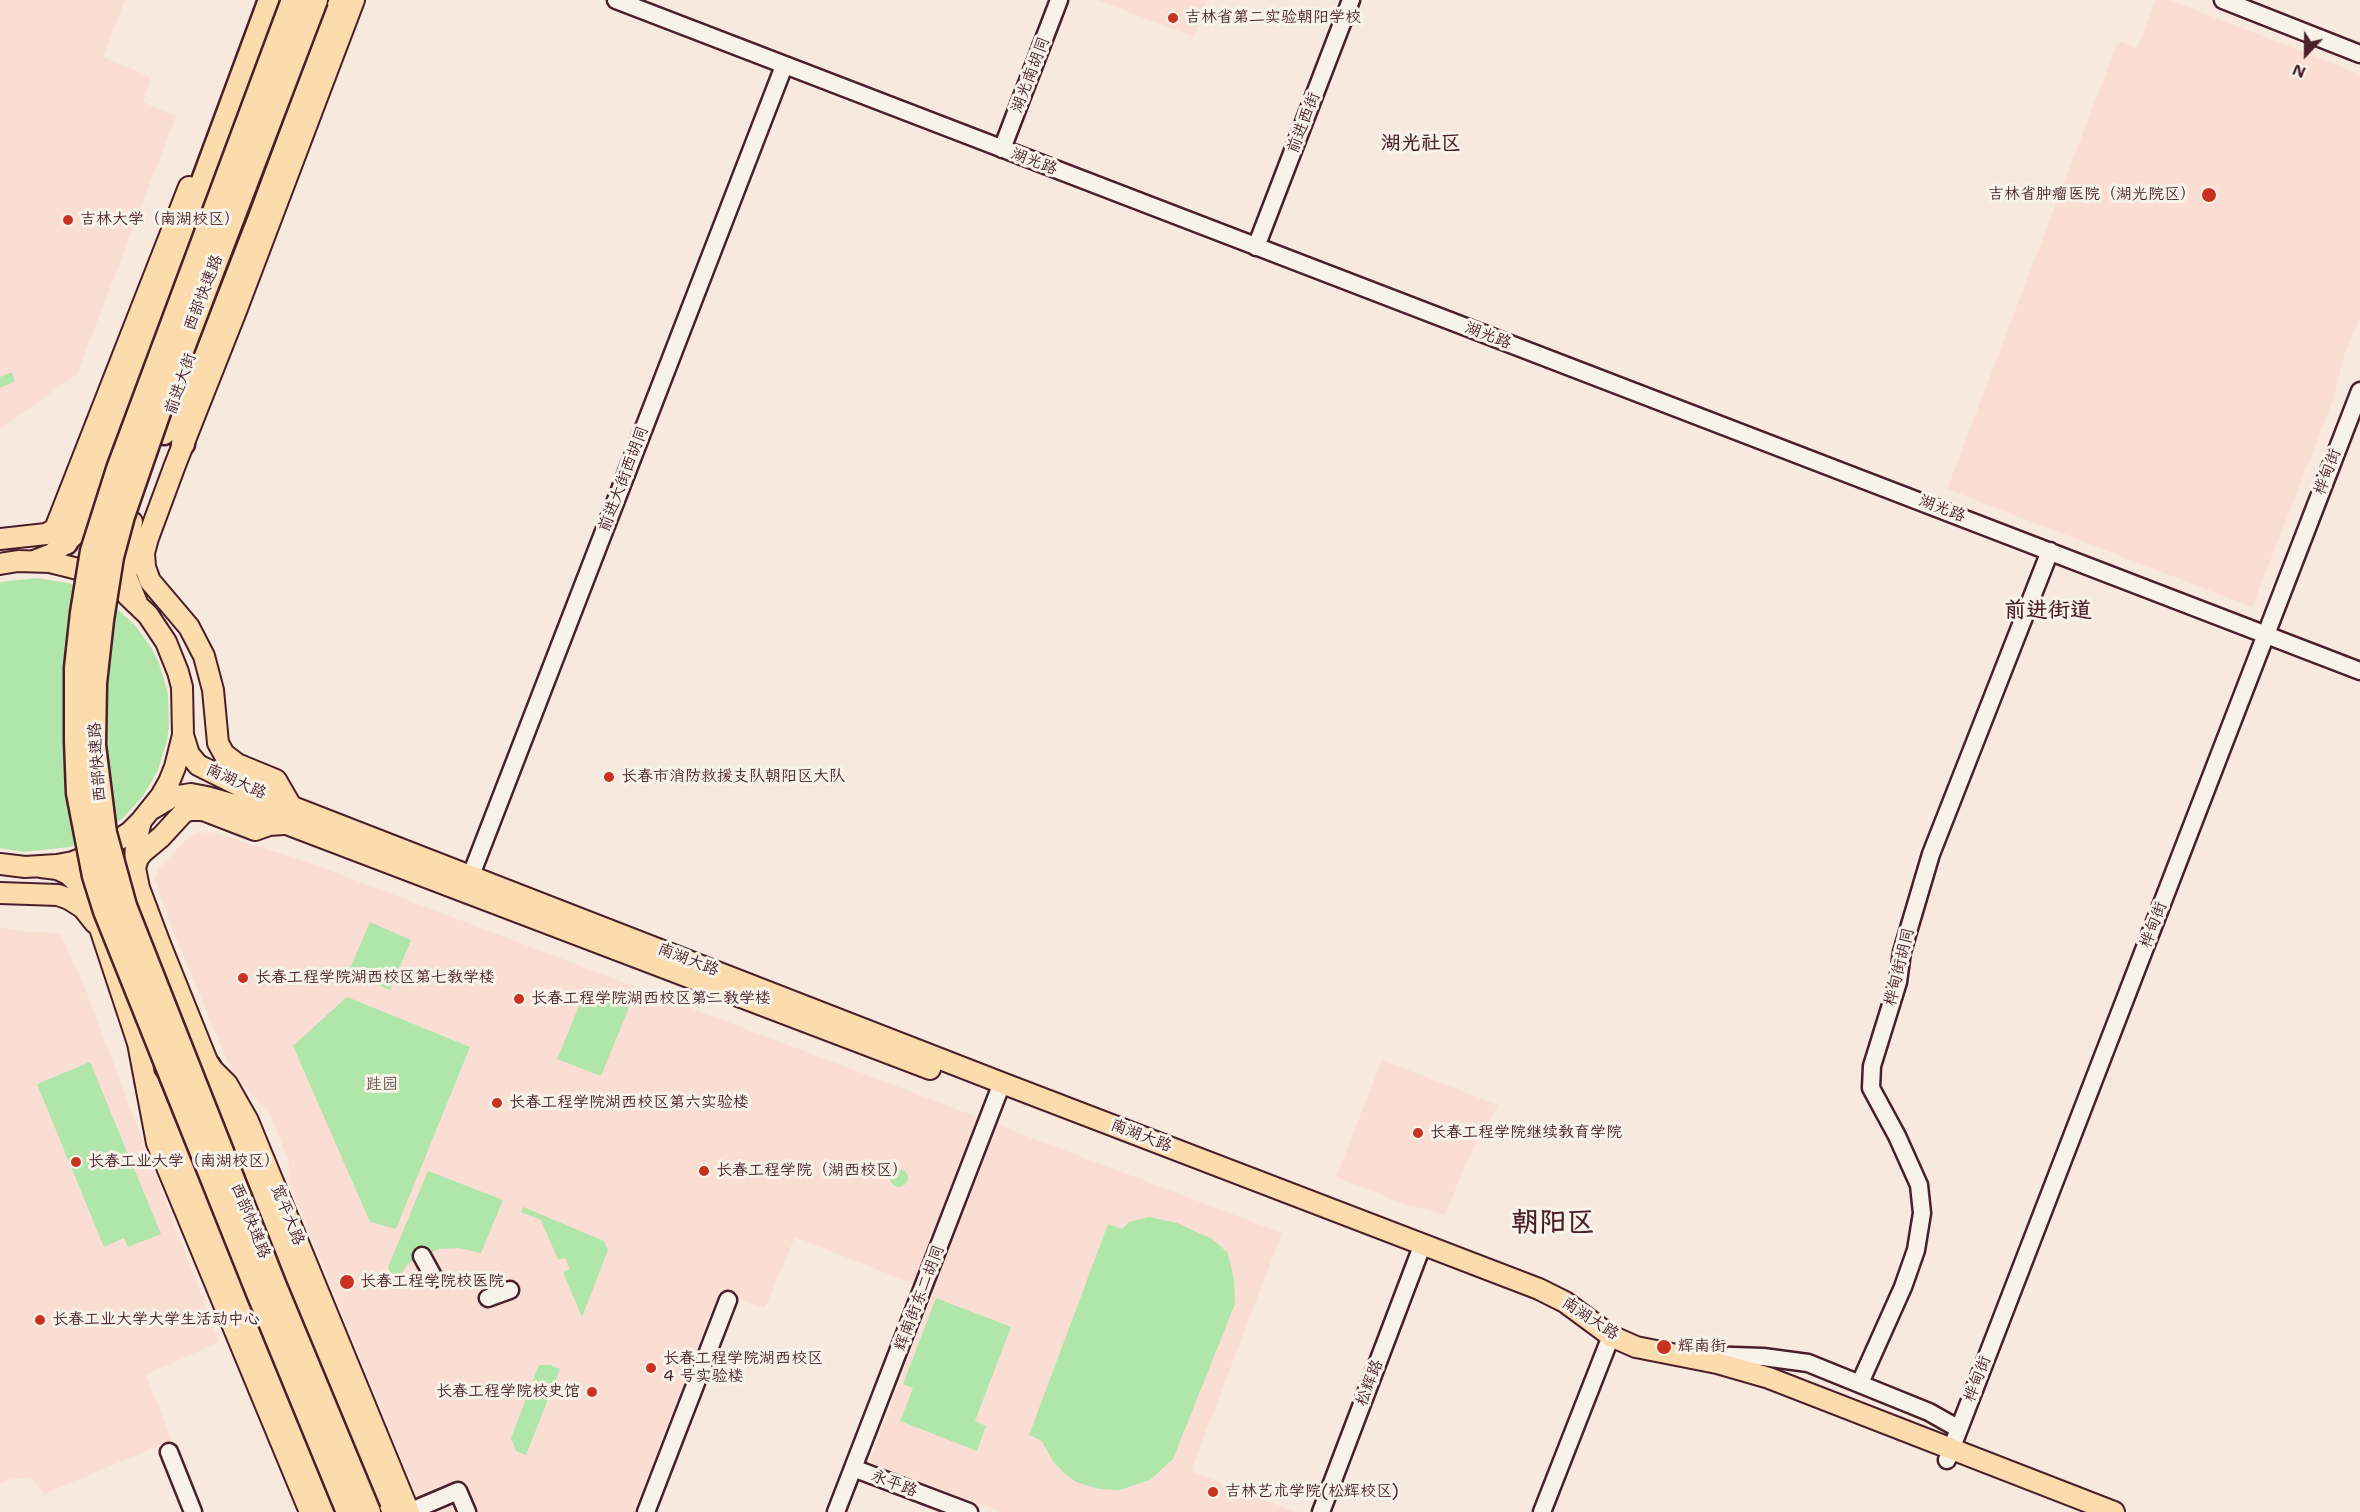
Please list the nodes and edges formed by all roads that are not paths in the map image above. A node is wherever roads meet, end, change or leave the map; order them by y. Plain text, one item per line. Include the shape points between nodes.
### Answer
1 (261, 0) edge
2 (270, 0) edge
3 (287, 0) edge
4 (294, 0) edge
5 (316, 0) edge
6 (324, 0) edge
7 (341, 0) edge
8 (354, 0) edge
9 (616, 0) edge
10 (1059, 0) edge
11 (1351, 0) edge
12 (2223, 0) edge
13 (2360, 54) edge
14 (783, 66) junction
15 (1002, 149) junction
16 (1256, 247) junction
17 (2360, 391) edge
18 (174, 439) junction
19 (0, 539) edge
20 (66, 543) junction
21 (146, 546) junction
22 (2050, 550) junction
23 (34, 561) junction
24 (0, 564) edge
25 (142, 609) junction
26 (2265, 634) junction
27 (2360, 671) edge
28 (183, 735) junction
29 (147, 815) junction
30 (288, 815) junction
31 (0, 864) edge
32 (41, 867) junction
33 (135, 868) junction
34 (468, 884) junction
35 (0, 893) edge
36 (101, 930) junction
37 (209, 1066) junction
38 (147, 1082) junction
39 (1000, 1089) junction
40 (1419, 1254) junction
41 (422, 1256) dead end
42 (434, 1278) dead end
43 (510, 1290) dead end
44 (488, 1298) dead end
45 (728, 1300) dead end
46 (1609, 1341) junction
47 (1671, 1354) junction
48 (1860, 1383) junction
49 (1959, 1429) junction
50 (169, 1452) dead end
51 (1949, 1454) junction
52 (853, 1468) junction
53 (414, 1510) edge
54 (193, 1512) edge
55 (310, 1512) edge
56 (324, 1512) edge
57 (348, 1512) edge
58 (369, 1512) edge
59 (394, 1512) edge
60 (467, 1512) edge
61 (646, 1512) edge
62 (836, 1512) edge
63 (969, 1512) edge
64 (1321, 1512) edge
65 (1542, 1512) edge
66 (2080, 1512) edge
67 (2114, 1512) edge

1 - 19 main road via 60,519 55,529 46,534
2 - 20 highway
3 - 20 main road via 93,508 80,530
4 - 57 highway, 西部快速路, bridge via 118,468 95,541 76,668 76,741 78,793 105,911
5 - 58 highway, 西部快速路, bridge via 165,395 123,516 112,557 101,630 94,745 105,833 124,906
6 - 18 main road, 前进大街 via 192,352
7 - 18 highway
8 - 18 main road, 前进大街 via 237,311
9 - 14 street, 湖光路
10 - 15 street, 湖光南胡同
11 - 16 street, 前进西街
12 - 13 street
14 - 15 street, 湖光路
14 - 34 street, 前进大街西胡同
15 - 16 street, 湖光路
16 - 22 street, 湖光路
17 - 26 street, 桦甸街
18 - 21 main road, 前进大街
18 - 25 main road, 前进大街 via 128,533 127,578
20 - 23 main road
21 - 25 main road, 前进大街
21 - 30 main road via 145,567 150,581 189,627 204,656 213,690 218,743 237,764 276,780
22 - 26 street, 湖光路
22 - 48 street, 桦甸街胡同 via 1931,854 1872,1066 1872,1088 1918,1185 1922,1213 1916,1250 1903,1287
23 - 24 main road
23 - 25 main road via 82,570 111,584
25 - 28 main road via 166,642 178,672 184,704
26 - 27 street, 湖光路
26 - 49 street, 桦甸街
28 - 29 main road via 172,774
28 - 30 main road, 南湖大路 via 189,754 198,765
29 - 30 main road, 南湖大路 via 172,797 191,794
29 - 32 main road via 96,853 73,862
29 - 33 main road, 宽平大路 via 136,842
30 - 33 main road via 255,830 202,810 184,812 142,852
30 - 34 main road, 南湖大路
31 - 32 main road
32 - 36 main road via 68,874 83,888
33 - 37 main road, 宽平大路 via 139,888
34 - 39 main road, 南湖大路
35 - 36 main road via 58,895 69,899 83,908
36 - 38 main road
37 - 53 main road, 宽平大路 via 227,1084 249,1121
37 - 59 highway
38 - 55 main road via 157,1143
38 - 56 highway
39 - 40 main road, 南湖大路
39 - 46 main road, 南湖大路 via 1539,1289 1565,1302
39 - 52 street, 辉南街东二胡同 via 864,1453
40 - 46 main road, 南湖大路 via 1541,1302
40 - 64 street, 松辉路
41 - 42 street
43 - 44 street
45 - 61 street
46 - 47 main road, 南湖大路
46 - 51 main road, 南湖大路 via 1628,1356 1755,1386
46 - 65 street
47 - 48 street via 1763,1357 1808,1363
47 - 51 main road, 南湖大路 via 1717,1362 1769,1378
48 - 49 street
49 - 51 street, 桦甸街
50 - 54 street
51 - 66 main road, 南湖大路
51 - 67 main road, 南湖大路
52 - 62 street, 辉南街东二胡同
52 - 63 street, 永平路
53 - 60 street via 458,1491

